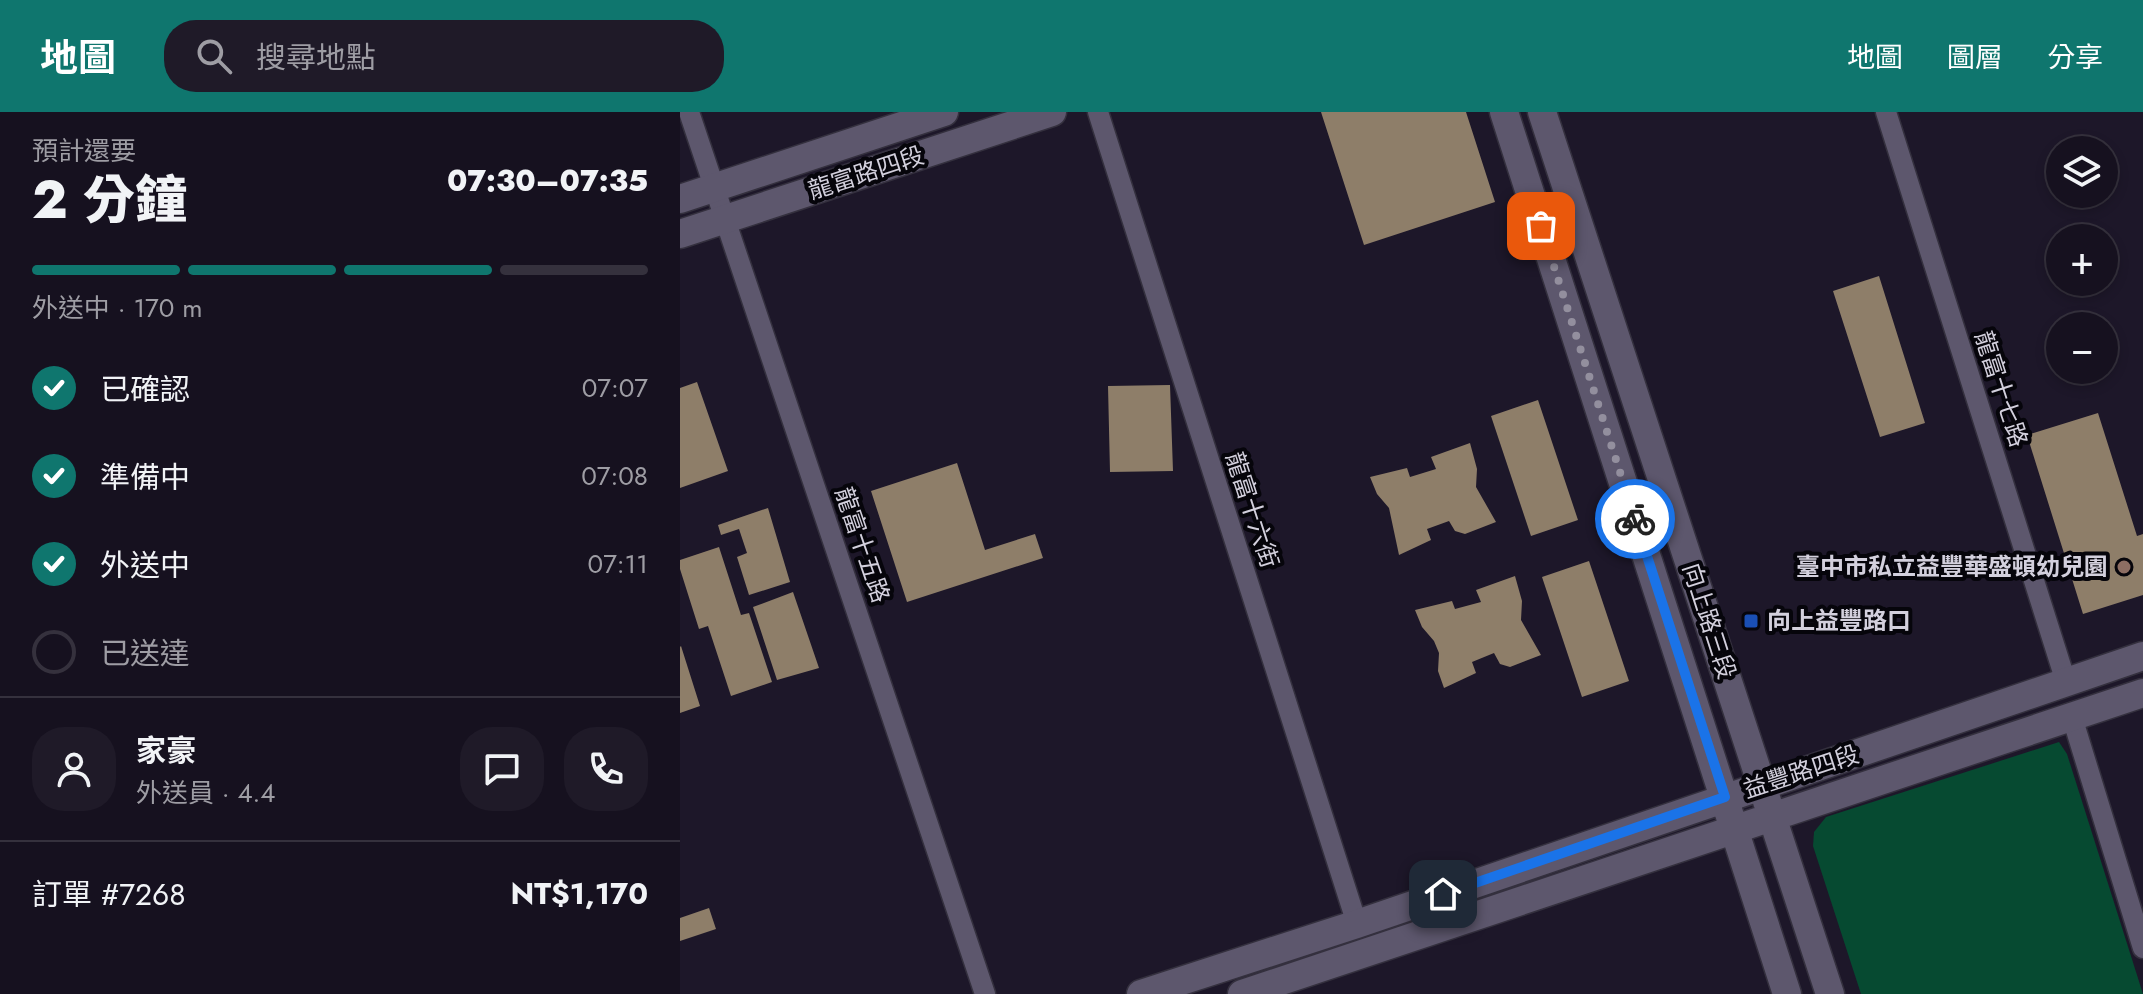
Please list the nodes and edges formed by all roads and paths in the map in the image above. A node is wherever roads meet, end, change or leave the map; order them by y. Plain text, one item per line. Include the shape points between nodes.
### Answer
1 (689, 112) edge
2 (944, 112) edge
3 (1052, 112) edge
4 (1098, 112) edge
5 (1504, 112) edge
6 (1542, 112) edge
7 (1886, 112) edge
8 (716, 187) junction
9 (680, 199) edge
10 (726, 219) junction
11 (680, 234) edge
12 (2143, 656) edge
13 (2066, 682) junction
14 (2143, 693) edge
15 (2072, 717) junction
16 (1762, 785) junction
17 (1725, 797) junction
18 (1773, 815) junction
19 (1734, 828) junction
20 (1357, 924) junction
21 (2143, 948) edge
22 (985, 994) edge
23 (1141, 994) edge
24 (1242, 994) edge
25 (1787, 994) edge
26 (1830, 994) edge

1 - 8 street, 龍富十五路
2 - 8 street, 龍富路四段
3 - 10 street, 龍富路四段
4 - 20 street, 龍富十六街
5 - 17 street, 向上路三段
6 - 16 street, 向上路三段
7 - 13 street, 龍富十七路
8 - 9 street, 龍富路四段
8 - 10 street, 龍富十五路
10 - 11 street, 龍富路四段
10 - 22 street, 龍富十五路
12 - 13 street, 益豐路四段
13 - 16 street, 益豐路四段
14 - 15 street, 益豐路四段
15 - 18 street, 益豐路四段
15 - 21 street
16 - 17 street, 益豐路四段
16 - 18 street, 向上路三段
17 - 19 street, 向上路三段
17 - 20 street, 益豐路四段
18 - 19 street, 益豐路四段
18 - 26 street, 向上路三段
19 - 24 street, 益豐路四段
19 - 25 street, 向上路三段
20 - 23 street, 益豐路四段

